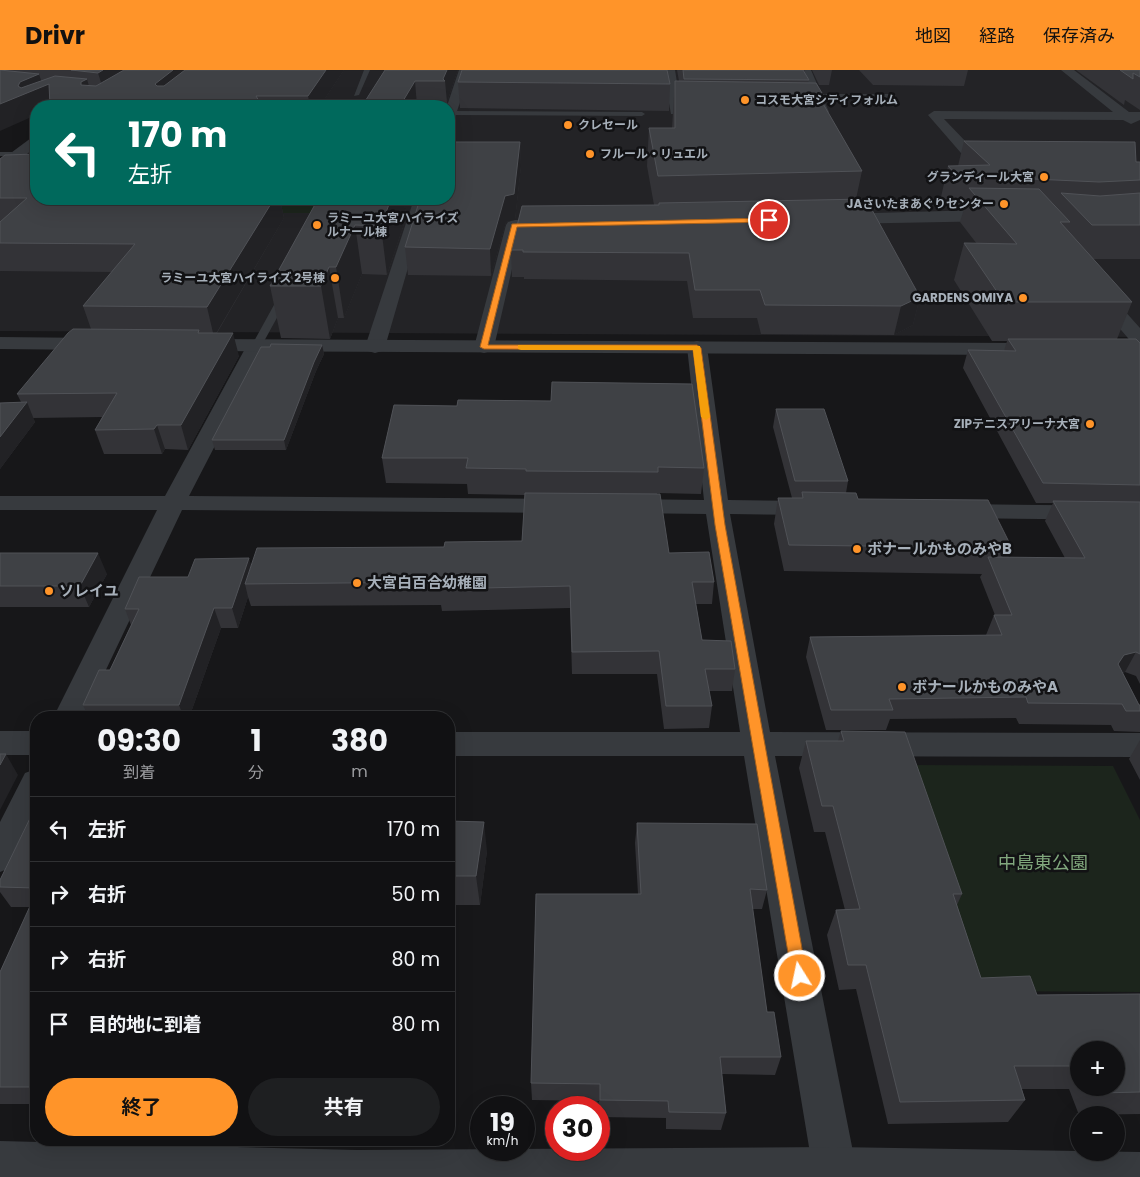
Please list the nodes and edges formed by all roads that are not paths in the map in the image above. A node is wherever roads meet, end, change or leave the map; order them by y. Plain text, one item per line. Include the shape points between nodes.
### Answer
1 (367, 70) edge
2 (465, 70) edge
3 (669, 70) edge
4 (805, 70) edge
5 (1068, 70) edge
6 (356, 95) dead end
7 (816, 96) junction
8 (893, 96) dead end
9 (455, 100) edge
10 (715, 111) edge
11 (803, 112) edge
12 (642, 114) edge
13 (455, 115) edge
14 (1134, 116) edge
15 (1140, 127) edge
16 (30, 145) edge
17 (1014, 151) edge
18 (0, 154) edge
19 (17, 154) junction
20 (4, 171) edge
21 (0, 175) edge
22 (420, 205) edge
23 (1016, 218) edge
24 (822, 219) edge
25 (570, 225) edge
26 (1090, 283) edge
27 (290, 286) edge
28 (1140, 340) edge
29 (0, 343) edge
30 (119, 344) edge
31 (178, 344) edge
32 (257, 345) junction
33 (375, 347) junction
34 (484, 347) junction
35 (697, 348) junction
36 (1061, 349) edge
37 (1120, 349) edge
38 (1140, 349) edge
39 (173, 502) junction
40 (0, 503) edge
41 (717, 507) junction
42 (835, 509) edge
43 (933, 510) edge
44 (1140, 513) edge
45 (71, 711) edge
46 (0, 743) edge
47 (30, 743) edge
48 (455, 744) edge
49 (757, 744) junction
50 (1140, 745) edge
51 (30, 794) edge
52 (0, 857) edge
53 (0, 1163) edge
54 (836, 1173) edge
55 (1140, 1174) edge
56 (357, 1175) edge

1 - 6 lane
2 - 9 street
3 - 10 street via 675,111
4 - 7 street
5 - 14 street
7 - 8 lane
7 - 11 street via 823,112
12 - 13 lane
14 - 15 street
14 - 17 street via 934,115 966,150
16 - 19 street
18 - 19 lane
19 - 20 street
20 - 21 lane
22 - 33 street
23 - 24 street via 980,215
25 - 34 street via 514,225
26 - 28 street
27 - 32 lane
29 - 30 street
31 - 32 street
32 - 33 street
32 - 39 street
33 - 34 street
34 - 35 street
35 - 36 street
35 - 41 street
37 - 38 street
39 - 40 street
39 - 41 street
39 - 45 street
41 - 42 street
41 - 49 street
43 - 44 street
46 - 47 street
48 - 49 street
49 - 50 street
49 - 54 street
51 - 52 street
53 - 56 street
54 - 55 street
54 - 56 street

